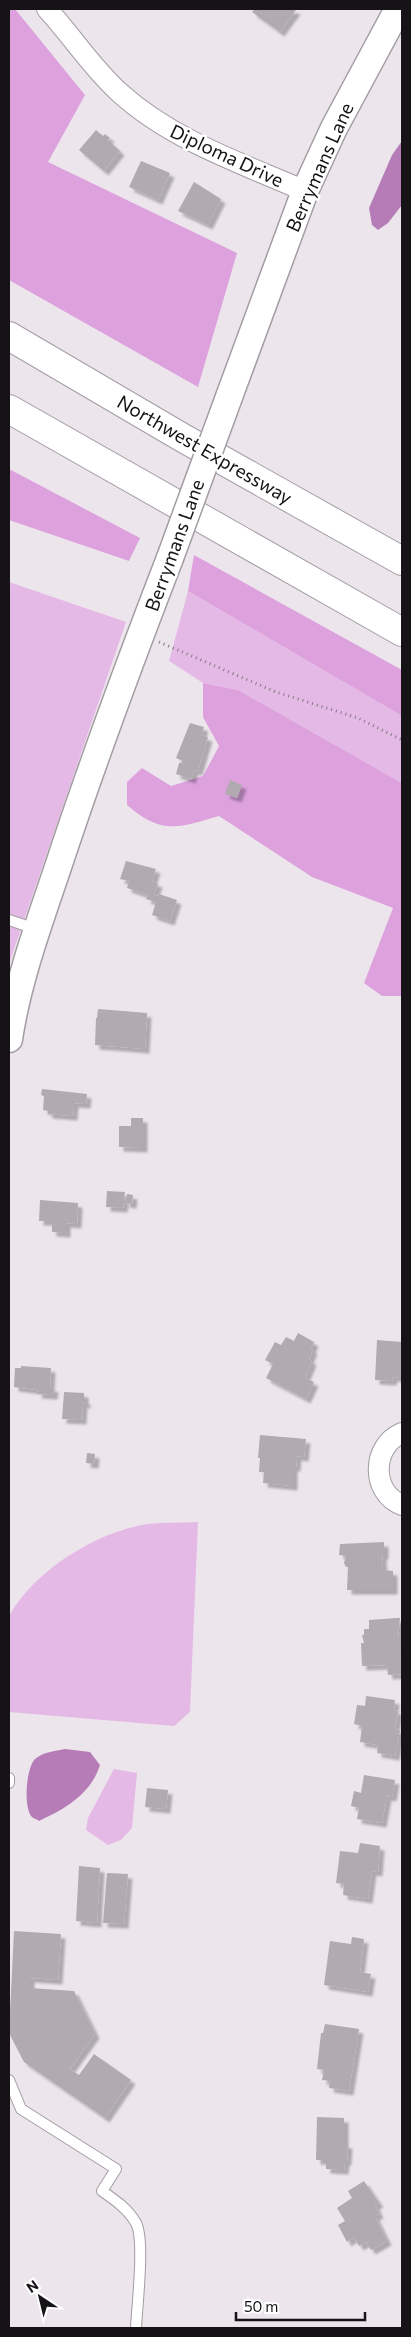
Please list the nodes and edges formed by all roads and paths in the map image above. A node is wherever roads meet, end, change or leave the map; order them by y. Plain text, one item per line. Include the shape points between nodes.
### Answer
1 (47, 9) edge
2 (398, 9) edge
3 (305, 191) junction
4 (9, 336) edge
5 (9, 409) edge
6 (402, 561) edge
7 (402, 632) edge
8 (139, 639) junction
9 (402, 740) edge
10 (9, 920) edge
11 (37, 930) junction
12 (9, 1039) edge
13 (402, 1434) edge
14 (402, 1505) edge
15 (9, 1778) edge
16 (9, 1783) edge
17 (9, 2080) edge
18 (9, 2106) edge
19 (21, 2109) junction
20 (136, 2328) edge

1 - 3 street, Diploma Drive via 100,73 141,111 190,141
2 - 3 street, Berrymans Lane via 334,128
3 - 8 street, Berrymans Lane, bridge
4 - 6 highway, Northwest Expressway
5 - 7 highway
8 - 9 path via 159,642 276,692 358,718
8 - 11 street, Berrymans Lane
10 - 11 lane
11 - 12 street, Berrymans Lane
13 - 14 street via 382,1452 378,1468 380,1484 388,1497
15 - 16 lane
17 - 19 lane
18 - 19 lane
19 - 20 lane via 116,2169 102,2191 117,2201 137,2225

